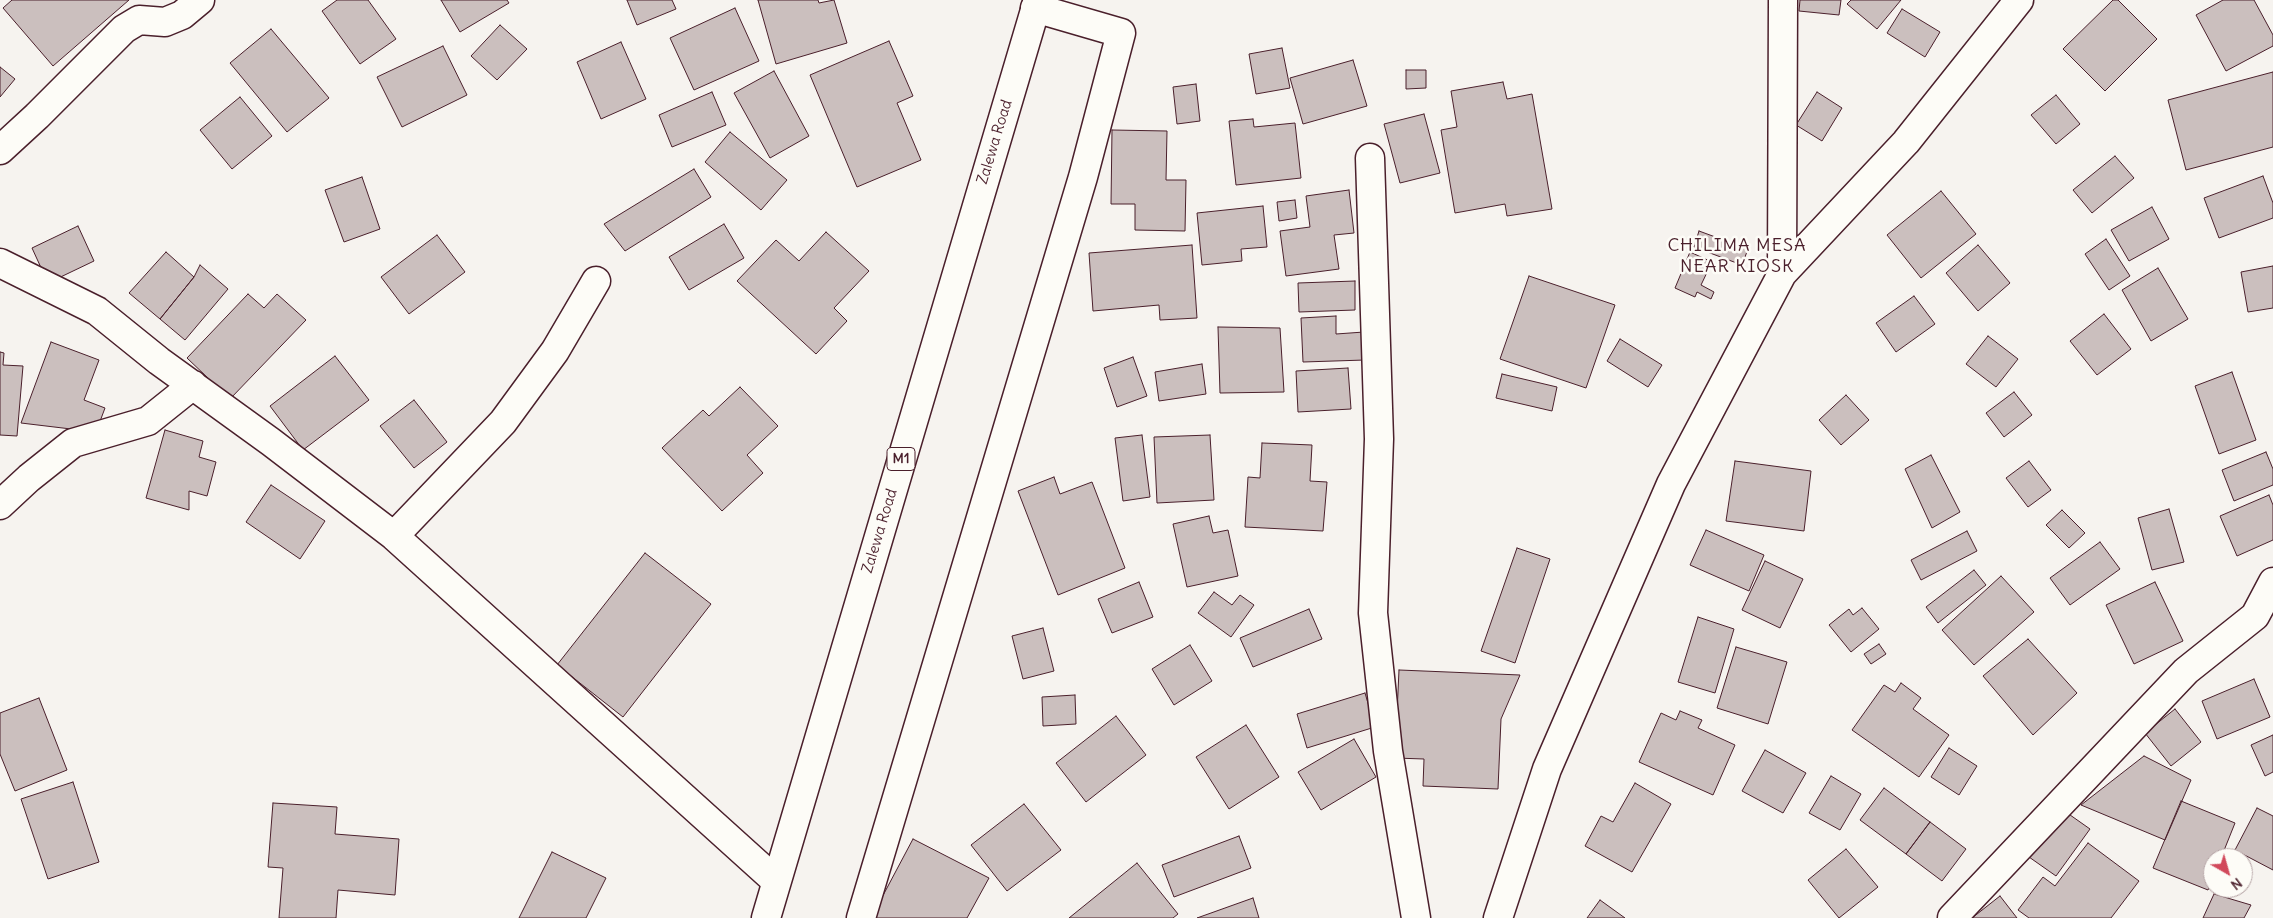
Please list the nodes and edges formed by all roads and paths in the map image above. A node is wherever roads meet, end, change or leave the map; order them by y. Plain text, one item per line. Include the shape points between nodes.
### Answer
1 (200, 0) edge
2 (1783, 0) edge
3 (2019, 0) edge
4 (1036, 4) edge
5 (0, 150) edge
6 (1370, 158) dead end
7 (0, 263) edge
8 (1782, 274) junction
9 (596, 281) dead end
10 (193, 386) junction
11 (0, 505) edge
12 (394, 536) junction
13 (2273, 582) edge
14 (776, 880) junction
15 (766, 918) edge
16 (861, 918) edge
17 (1416, 918) edge
18 (1498, 918) edge
19 (1952, 918) edge

1 - 5 main road via 182,15 165,22 139,20 124,29
2 - 8 main road
3 - 8 main road via 1906,142
4 - 14 main road, Zalewa Road / M1
4 - 16 main road via 1121,33 1080,187
6 - 17 main road via 1379,439 1373,613 1388,751
7 - 10 main road via 97,311
8 - 18 main road via 1671,484 1547,769
9 - 12 main road via 555,351 503,422
10 - 11 main road via 148,421 73,443
10 - 12 main road
12 - 14 main road
13 - 19 main road via 2255,616 2186,671
14 - 15 main road, Zalewa Road / M1

